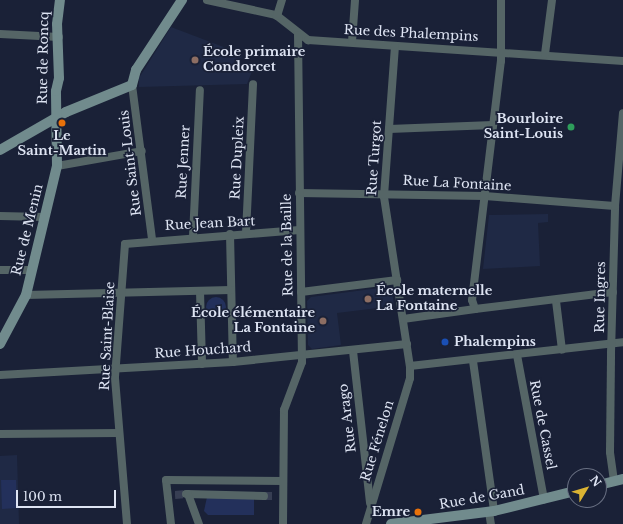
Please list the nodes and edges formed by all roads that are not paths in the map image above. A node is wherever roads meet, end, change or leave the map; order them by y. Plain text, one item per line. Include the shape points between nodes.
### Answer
1 (60, 0) edge
2 (182, 0) edge
3 (207, 0) edge
4 (282, 0) edge
5 (355, 0) edge
6 (501, 0) edge
7 (552, 0) edge
8 (277, 16) junction
9 (0, 34) edge
10 (298, 35) junction
11 (60, 37) junction
12 (352, 42) junction
13 (395, 46) junction
14 (501, 51) junction
15 (545, 54) junction
16 (623, 61) edge
17 (253, 84) dead end
18 (132, 85) junction
19 (200, 90) dead end
20 (623, 113) edge
21 (56, 117) junction
22 (494, 125) junction
23 (389, 129) junction
24 (622, 147) edge
25 (0, 150) edge
26 (142, 151) junction
27 (58, 166) junction
28 (299, 193) junction
29 (384, 193) junction
30 (485, 196) junction
31 (615, 206) junction
32 (0, 216) edge
33 (44, 217) junction
34 (299, 230) junction
35 (230, 234) junction
36 (246, 234) junction
37 (193, 236) junction
38 (152, 239) junction
39 (124, 246) joint
40 (0, 270) edge
41 (30, 270) junction
42 (397, 280) junction
43 (231, 290) junction
44 (200, 291) junction
45 (122, 292) junction
46 (301, 292) junction
47 (613, 292) junction
48 (26, 295) junction
49 (556, 301) junction
50 (475, 309) junction
51 (403, 319) junction
52 (623, 342) edge
53 (611, 343) junction
54 (0, 344) edge
55 (407, 344) junction
56 (562, 350) junction
57 (353, 351) junction
58 (517, 355) junction
59 (302, 356) junction
60 (473, 361) junction
61 (233, 362) junction
62 (202, 364) junction
63 (410, 366) junction
64 (117, 369) junction
65 (0, 375) edge
66 (119, 432) junction
67 (0, 434) edge
68 (618, 480) edge
69 (283, 481) junction
70 (607, 483) edge
71 (567, 494) edge
72 (264, 496) tunnel mouth
73 (544, 500) junction
74 (370, 506) junction
75 (492, 512) junction
76 (127, 524) edge
77 (171, 524) edge
78 (199, 524) edge
79 (283, 524) edge
80 (366, 524) edge
81 (392, 524) edge
82 (491, 524) edge

1 - 11 street, Rue de Roncq via 57,24
2 - 18 street via 136,70
3 - 8 street, Rue des Phalempins
4 - 8 street
5 - 12 street
6 - 14 street
7 - 15 street
8 - 10 street, Rue des Phalempins
9 - 11 street
10 - 12 street, Rue des Phalempins via 306,39
10 - 28 street, Rue de la Baille
11 - 21 street, Rue de Roncq
12 - 13 street, Rue des Phalempins
13 - 14 street, Rue des Phalempins
13 - 23 street, Rue Turgot
14 - 15 street, Rue des Phalempins
14 - 22 street
15 - 16 street, Rue des Phalempins
17 - 36 street, Rue Dupleix
18 - 21 street
18 - 26 street, Rue Saint-Louis
19 - 37 street, Rue Jenner
20 - 24 street, Rue Ingres
21 - 25 street
21 - 27 street, Rue de Menin
22 - 23 street
22 - 30 street
23 - 29 street, Rue Turgot
24 - 31 street, Rue Ingres
26 - 27 street
26 - 38 street, Rue Saint-Louis
27 - 33 street, Rue de Menin
28 - 29 street, Rue La Fontaine
28 - 34 street, Rue de la Baille
29 - 30 street, Rue La Fontaine
29 - 42 street, Rue Turgot
30 - 31 street, Rue La Fontaine
30 - 50 street via 472,300
31 - 47 street, Rue Ingres
32 - 33 street
33 - 41 street, Rue de Menin
34 - 36 street, Rue Jean Bart
34 - 46 street, Rue de la Baille
35 - 36 street, Rue Jean Bart
35 - 37 street, Rue Jean Bart
35 - 43 street
37 - 38 street, Rue Jean Bart
38 - 39 street, Rue Jean Bart via 129,241
39 - 45 street, Rue Saint-Blaise
40 - 41 street
41 - 48 street, Rue de Menin
42 - 46 street
42 - 51 street, Rue Turgot
43 - 44 street
43 - 61 street
44 - 45 street
44 - 62 street
45 - 48 street
45 - 64 street, Rue Saint-Blaise
46 - 59 street, Rue de la Baille
47 - 49 street
47 - 53 street, Rue Ingres
48 - 54 street, Rue de Menin
49 - 50 street
49 - 56 street
50 - 51 street
51 - 55 street, Rue Turgot
52 - 53 street
53 - 56 street
53 - 68 street, Rue Ingres via 610,452
55 - 57 street, Rue Houchard
55 - 63 street, Rue Fénelon
56 - 58 street
57 - 59 street, Rue Houchard
57 - 74 street, Rue Arago
58 - 60 street
58 - 73 street, Rue de Cassel
59 - 61 street, Rue Houchard
59 - 69 street, Rue de la Baille via 299,377 284,410
60 - 63 street via 463,358
60 - 75 street
61 - 62 street, Rue Houchard
62 - 64 street, Rue Houchard
63 - 74 street, Rue Fénelon via 410,378
64 - 65 street, Rue Houchard
64 - 66 street, Rue Saint-Blaise
66 - 67 street
66 - 76 street, Rue Saint-Blaise
68 - 70 street
69 - 77 street via 166,480 171,495
69 - 79 street, Rue de la Baille via 279,496
71 - 73 street, Rue de Gand
72 - 78 street via 187,494
73 - 75 street, Rue de Gand
74 - 80 street, Rue Fénelon
75 - 81 street, Rue de Gand
75 - 82 street

